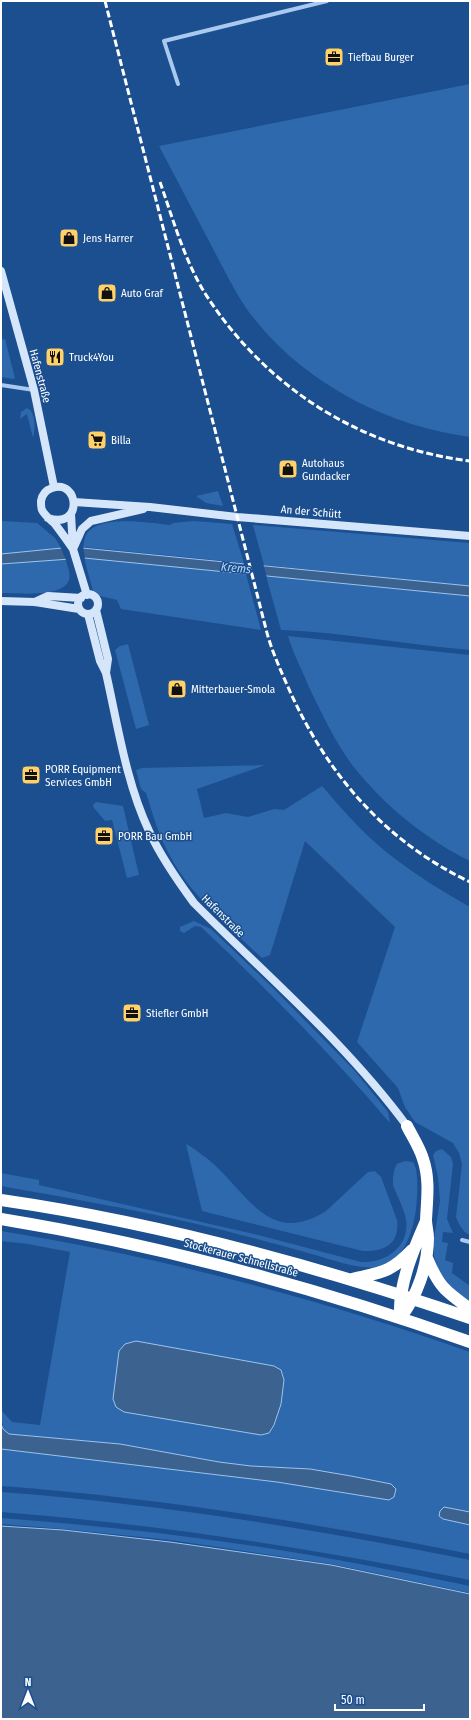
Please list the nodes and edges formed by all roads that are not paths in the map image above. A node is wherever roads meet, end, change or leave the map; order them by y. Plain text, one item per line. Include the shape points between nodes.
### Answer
1 (327, 1) edge
2 (178, 84) dead end
3 (1, 271) edge
4 (1, 385) edge
5 (34, 390) junction
6 (54, 487) junction
7 (74, 502) junction
8 (150, 507) junction
9 (71, 514) junction
10 (51, 520) junction
11 (470, 536) edge
12 (73, 549) junction
13 (84, 594) junction
14 (1, 601) edge
15 (35, 602) junction
16 (79, 609) junction
17 (96, 610) junction
18 (88, 614) junction
19 (106, 673) junction
20 (407, 1126) joint
21 (4, 1199) edge
22 (1, 1219) edge
23 (426, 1221) junction
24 (462, 1240) dead end
25 (470, 1242) edge
26 (415, 1247) junction
27 (427, 1258) junction
28 (350, 1279) junction
29 (406, 1296) junction
30 (470, 1309) edge
31 (400, 1318) junction
32 (470, 1318) edge
33 (470, 1342) edge

1 - 2 street via 164,41
3 - 5 street, Hafenstraße
4 - 5 street
5 - 6 street, Hafenstraße
6 - 7 street via 68,490
6 - 10 street via 48,490 41,500 43,511
7 - 8 street, An der Schütt
7 - 9 street
8 - 11 street, An der Schütt via 237,517
8 - 12 street, An der Schütt via 96,519 86,524
9 - 10 street via 64,519
9 - 12 street
10 - 12 street
12 - 13 street
13 - 15 street via 48,596
13 - 16 street via 79,601
13 - 17 street via 97,599
14 - 15 street
15 - 16 street
16 - 18 street
17 - 18 street
17 - 19 street, Hafenstraße via 108,659
18 - 19 street, Hafenstraße via 100,661
19 - 20 street, Hafenstraße via 137,802 159,852 177,880 194,903 359,1066
20 - 23 highway via 423,1158 428,1179
21 - 28 highway, Stockerauer Schnellstraße via 137,1224
22 - 31 highway, Stockerauer Schnellstraße via 165,1251 314,1291
23 - 26 highway
23 - 27 highway
24 - 25 street
26 - 28 highway via 394,1267
26 - 29 highway
27 - 29 highway
27 - 30 highway via 443,1288
28 - 29 highway, Stockerauer Schnellstraße
29 - 31 highway via 407,1309
29 - 32 highway, Stockerauer Schnellstraße
31 - 33 highway, Stockerauer Schnellstraße

